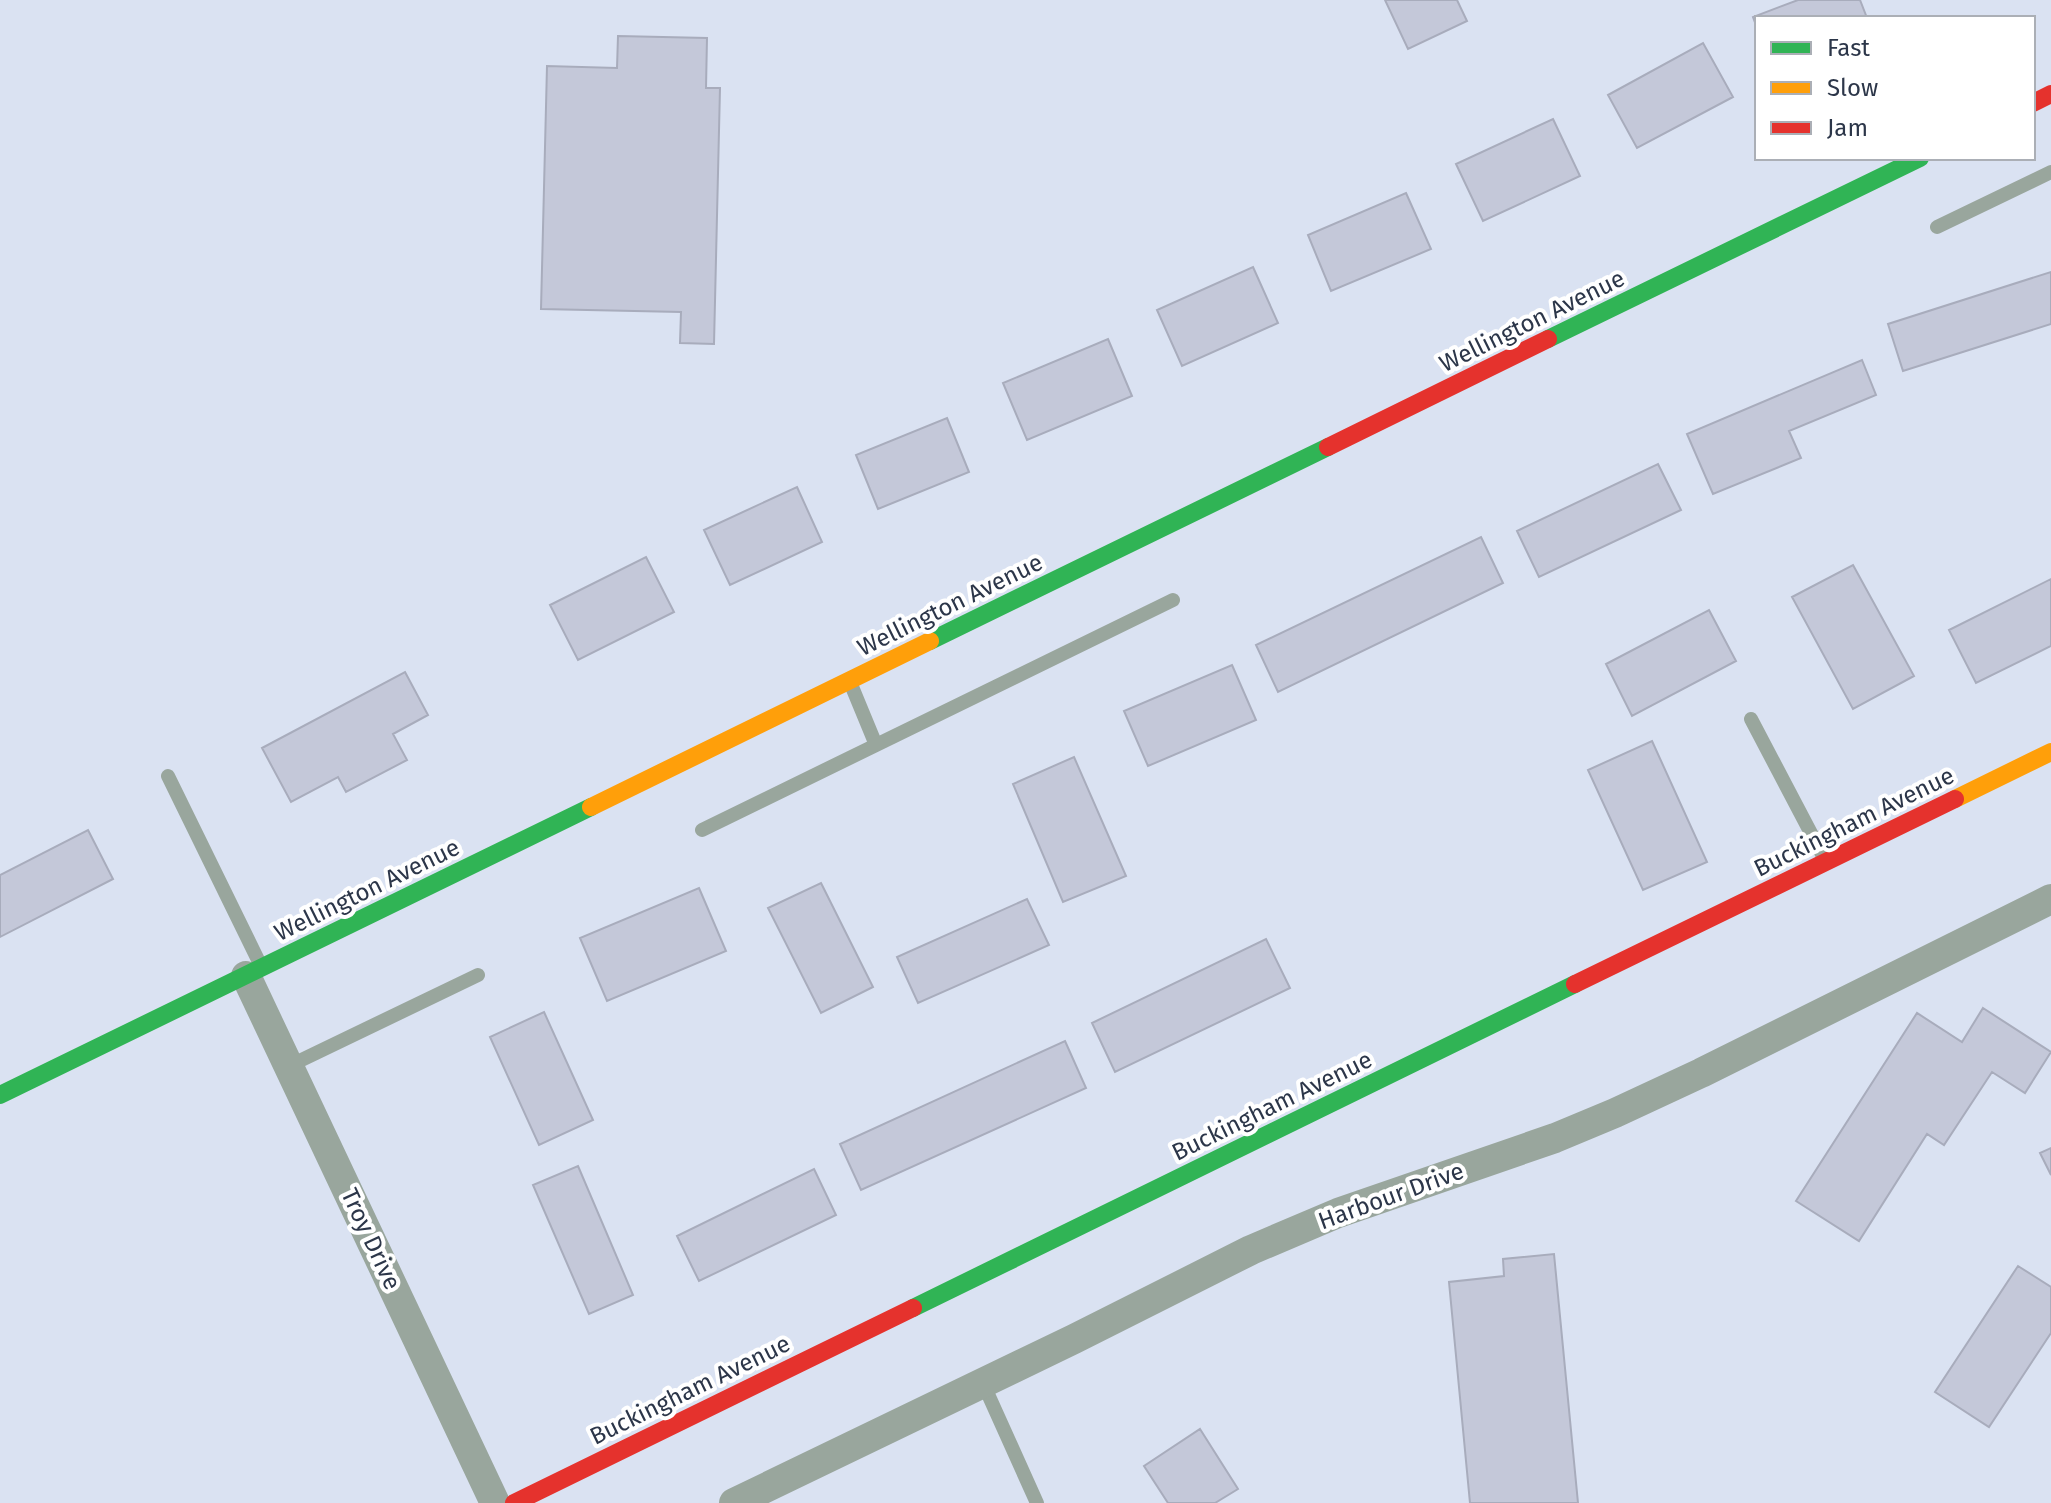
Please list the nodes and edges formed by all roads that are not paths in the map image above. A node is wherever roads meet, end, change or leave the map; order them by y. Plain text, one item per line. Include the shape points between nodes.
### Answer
1 (1916, 160) edge
2 (2051, 172) edge
3 (1937, 227) dead end
4 (1173, 600) dead end
5 (849, 681) junction
6 (1751, 719) dead end
7 (876, 745) junction
8 (2051, 752) edge
9 (168, 776) dead end
10 (702, 830) dead end
11 (1826, 862) junction
12 (2051, 899) edge
13 (254, 972) junction
14 (478, 975) dead end
15 (289, 1066) junction
16 (0, 1095) edge
17 (983, 1383) junction
18 (495, 1503) edge
19 (514, 1503) edge
20 (734, 1503) edge
21 (1037, 1503) edge

1 - 5 street, Wellington Avenue
2 - 3 lane
4 - 7 lane
5 - 7 lane
5 - 13 street, Wellington Avenue
6 - 11 lane
7 - 10 lane
8 - 11 street, Buckingham Avenue
9 - 13 lane
11 - 19 street, Buckingham Avenue
12 - 17 street, Harbour Drive via 1615,1113 1265,1244
13 - 15 street, Troy Drive
13 - 16 street, Wellington Avenue
14 - 15 lane
15 - 18 street, Troy Drive
17 - 20 street, Harbour Drive
17 - 21 lane

